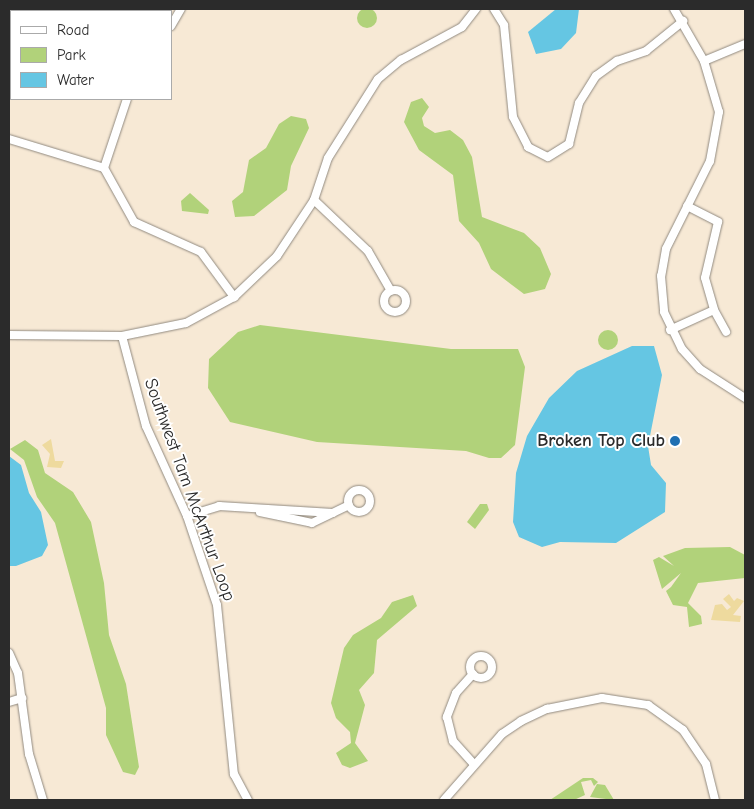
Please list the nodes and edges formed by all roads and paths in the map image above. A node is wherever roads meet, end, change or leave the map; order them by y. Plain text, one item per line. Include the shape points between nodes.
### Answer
1 (182, 9) edge
2 (476, 9) edge
3 (494, 9) edge
4 (674, 9) edge
5 (684, 21) junction
6 (172, 24) edge
7 (745, 44) edge
8 (704, 60) junction
9 (128, 100) edge
10 (9, 139) edge
11 (104, 168) junction
12 (314, 200) junction
13 (687, 206) junction
14 (391, 291) dead end
15 (234, 297) junction
16 (714, 310) junction
17 (670, 330) junction
18 (726, 332) dead end
19 (9, 335) edge
20 (122, 336) junction
21 (745, 398) edge
22 (349, 506) dead end
23 (187, 516) junction
24 (9, 653) edge
25 (473, 674) dead end
26 (22, 698) junction
27 (9, 702) edge
28 (474, 764) junction
29 (43, 800) edge
30 (248, 800) edge
31 (444, 800) edge
32 (714, 800) edge

1 - 6 street
2 - 12 street via 462,27 402,60 378,79 328,158
3 - 5 street via 504,25 513,118 528,147 548,157 570,144 579,103 596,76 617,61 646,51
4 - 5 street
5 - 8 street
7 - 8 street
8 - 13 street via 715,85 718,128 710,161
9 - 11 street
10 - 11 street
11 - 15 street via 134,222 201,252
12 - 14 street via 368,251
12 - 15 street via 277,256
13 - 16 street via 718,222 706,278
13 - 17 street via 662,262 661,291
15 - 20 street via 186,323
16 - 17 street
16 - 18 street
17 - 21 street via 700,369
19 - 20 street
20 - 23 street, Southwest Tam McArthur Loop via 146,426
22 - 23 street via 333,514 219,506
23 - 30 street, Southwest Tam McArthur Loop via 217,605 234,774
24 - 26 street
25 - 28 street via 456,693 447,716 453,741
26 - 27 street
26 - 29 street via 29,754
28 - 31 street
28 - 32 street via 502,734 546,709 579,700 625,700 648,705 683,730 706,764

